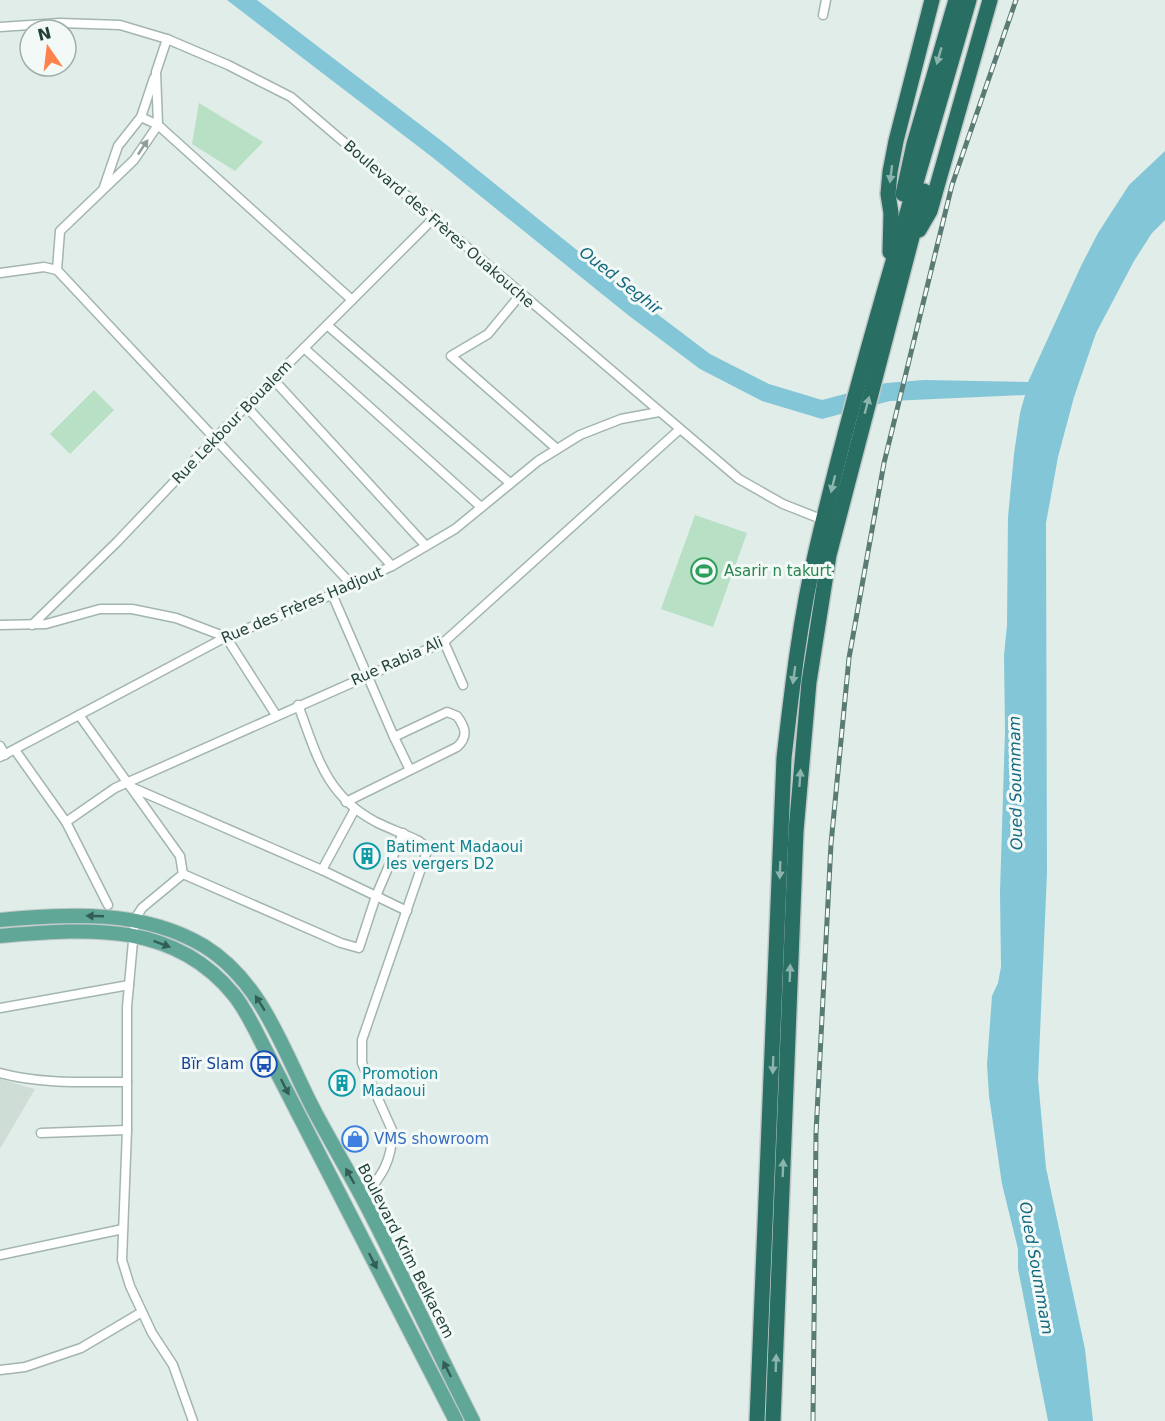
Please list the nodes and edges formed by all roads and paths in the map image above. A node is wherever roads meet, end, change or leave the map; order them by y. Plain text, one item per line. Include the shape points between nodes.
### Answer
1 (826, 0) edge
2 (932, 0) edge
3 (956, 0) edge
4 (969, 0) edge
5 (976, 0) edge
6 (990, 0) edge
7 (823, 15) dead end
8 (0, 27) edge
9 (167, 39) junction
10 (156, 72) junction
11 (145, 119) junction
12 (158, 125) junction
13 (103, 190) junction
14 (913, 209) junction
15 (434, 219) junction
16 (909, 248) junction
17 (57, 270) junction
18 (0, 273) edge
19 (890, 279) junction
20 (521, 294) junction
21 (352, 300) junction
22 (327, 325) junction
23 (304, 348) junction
24 (868, 378) junction
25 (273, 379) junction
26 (246, 406) junction
27 (659, 412) junction
28 (680, 429) junction
29 (215, 438) junction
30 (557, 449) junction
31 (510, 483) junction
32 (481, 507) junction
33 (831, 522) junction
34 (426, 546) junction
35 (392, 566) junction
36 (352, 585) junction
37 (332, 594) junction
38 (0, 625) edge
39 (32, 625) junction
40 (226, 637) junction
41 (444, 642) junction
42 (368, 675) junction
43 (463, 685) dead end
44 (298, 705) junction
45 (79, 715) junction
46 (276, 715) junction
47 (394, 737) junction
48 (0, 746) edge
49 (15, 750) junction
50 (3, 756) edge
51 (410, 770) junction
52 (127, 785) junction
53 (346, 802) junction
54 (355, 809) junction
55 (66, 822) junction
56 (403, 833) junction
57 (322, 870) junction
58 (183, 874) junction
59 (376, 896) junction
60 (108, 905) dead end
61 (407, 911) junction
62 (135, 919) junction
63 (0, 920) edge
64 (133, 935) junction
65 (0, 936) edge
66 (129, 984) junction
67 (0, 1008) edge
68 (0, 1073) edge
69 (127, 1082) junction
70 (127, 1130) junction
71 (40, 1133) dead end
72 (363, 1198) junction
73 (123, 1229) junction
74 (0, 1255) edge
75 (142, 1312) junction
76 (0, 1370) edge
77 (194, 1421) edge
78 (456, 1421) edge
79 (473, 1421) edge
80 (757, 1421) edge
81 (773, 1421) edge

1 - 7 street
2 -> 19 highway via 890,172
3 -> 19 highway via 914,144 900,205
4 - 14 highway
5 - 14 highway
6 - 16 highway via 930,211
8 - 9 street, Boulevard des Frères Ouakouche via 60,22 120,25
9 - 10 street
9 - 15 street, Boulevard des Frères Ouakouche via 291,97
10 - 11 street
10 - 12 street
11 - 12 street
11 - 13 street via 133,126 118,146
13 -> 12 street via 134,160
12 - 21 street
13 - 17 street via 60,231
14 - 16 highway
14 - 19 highway
15 - 20 street, Boulevard des Frères Ouakouche
15 - 21 street, Rue Lekbour Boualem
16 - 24 highway
17 - 18 street via 44,267
17 - 29 street
19 - 24 highway
20 - 27 street, Boulevard des Frères Ouakouche
20 - 30 street via 488,334 451,356
21 - 22 street, Rue Lekbour Boualem
22 - 23 street, Rue Lekbour Boualem
22 - 31 street
23 - 25 street, Rue Lekbour Boualem
23 - 32 street
24 - 33 highway
25 - 26 street, Rue Lekbour Boualem
25 - 34 street
26 - 29 street, Rue Lekbour Boualem
26 - 35 street
27 - 28 street, Boulevard des Frères Ouakouche
27 - 30 street, Rue des Frères Hadjout via 621,419
28 - 33 street, Boulevard des Frères Ouakouche via 739,479 783,504
28 - 41 street, Rue Rabia Ali
29 - 36 street
29 - 39 street, Rue Lekbour Boualem
30 - 31 street, Rue des Frères Hadjout
31 - 32 street, Rue des Frères Hadjout
32 - 34 street, Rue des Frères Hadjout
33 -> 80 highway via 816,552 784,758
81 -> 33 highway via 798,809 809,682
34 - 35 street, Rue des Frères Hadjout
35 - 36 street, Rue des Frères Hadjout
36 - 37 street, Rue des Frères Hadjout
37 - 40 street, Rue des Frères Hadjout
37 - 42 street
38 - 39 street
39 - 40 street via 100,609 132,609 176,618
40 - 45 street, Rue des Frères Hadjout
40 - 46 street
41 - 42 street, Rue Rabia Ali
41 - 43 street
42 - 44 street, Rue Rabia Ali
42 - 47 street
44 - 46 street, Rue Rabia Ali
44 - 53 street via 325,774
45 - 49 street, Rue des Frères Hadjout
45 - 52 street
46 - 52 street, Rue Rabia Ali
47 - 51 street
47 - 51 street via 447,712 457,716 463,725 465,737 457,747
48 - 50 street
49 - 50 street, Rue des Frères Hadjout
49 - 55 street
51 - 53 street
52 - 55 street, Rue Rabia Ali via 115,788
52 - 57 street
52 - 58 street via 180,856
53 - 54 street
54 - 56 street
54 - 57 street
55 - 60 street
56 - 59 street
56 - 61 street via 422,843 427,851
57 - 59 street
58 - 59 street via 359,948
58 - 62 street via 142,908
59 - 61 street
61 - 72 street via 362,1040 363,1063 392,1130 393,1142 382,1174
62 -> 63 main road, Boulevard Krim Belkacem via 70,915
62 - 64 street
72 -> 62 main road, Boulevard Krim Belkacem via 250,987 204,946
64 - 65 main road via 96,931
64 - 66 street
64 -> 78 main road via 193,958 234,995
66 - 67 street
66 - 69 street
68 - 69 street via 72,1082
69 - 70 street
70 - 71 street
70 - 73 street
79 -> 72 main road, Boulevard Krim Belkacem
73 - 74 street
73 - 75 street via 122,1260
75 - 76 street via 81,1348 25,1367
75 - 77 street via 173,1365

